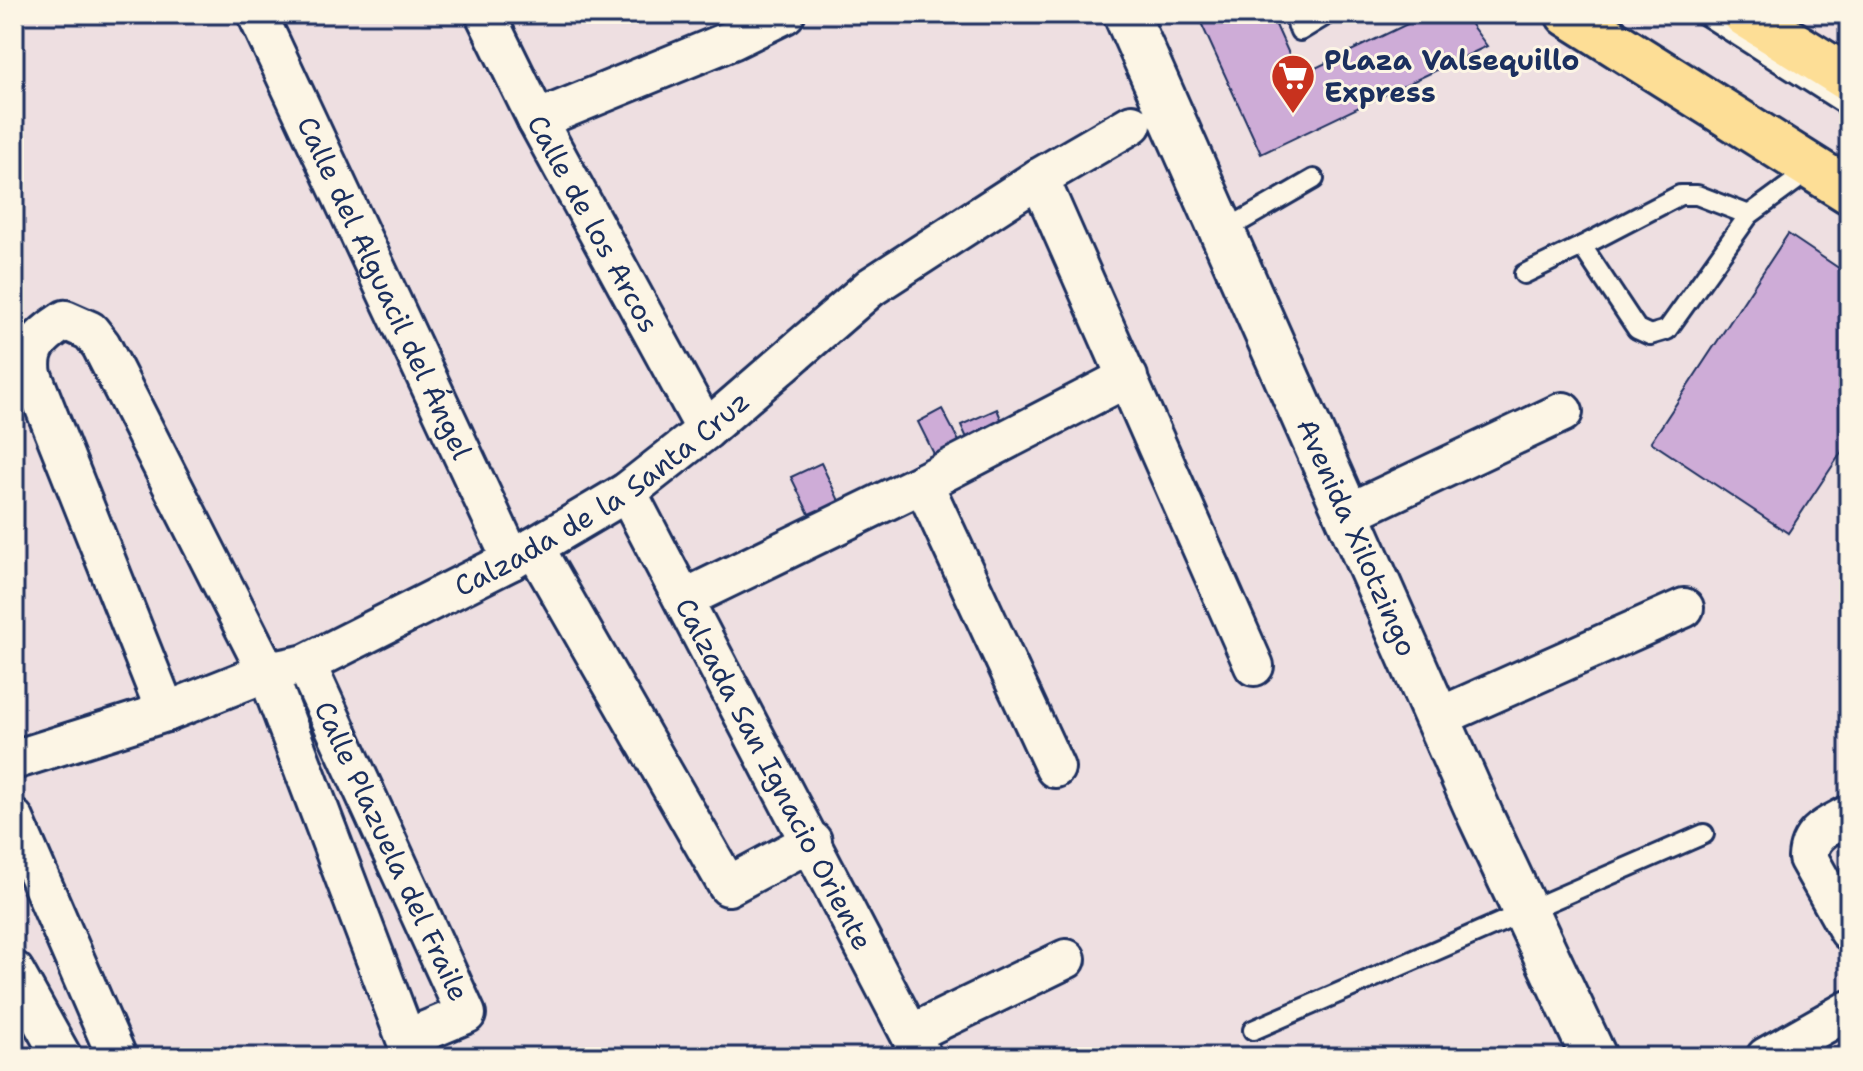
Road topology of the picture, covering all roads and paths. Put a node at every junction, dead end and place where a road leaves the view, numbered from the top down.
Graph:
1 (257, 14) edge
2 (485, 14) edge
3 (1126, 14) edge
4 (1293, 14) edge
5 (1328, 14) edge
6 (1568, 14) edge
7 (1601, 14) edge
8 (1703, 14) edge
9 (1745, 14) edge
10 (779, 15) edge
11 (727, 27) edge
12 (1849, 79) edge
13 (1849, 107) edge
14 (537, 120) junction
15 (1132, 124) dead end
16 (1831, 170) edge
17 (1039, 178) junction
18 (1314, 179) dead end
19 (1849, 191) edge
20 (1749, 215) junction
21 (1222, 232) junction
22 (1582, 246) junction
23 (1524, 274) dead end
24 (1128, 377) junction
25 (1563, 412) dead end
26 (706, 430) junction
27 (923, 483) junction
28 (627, 492) junction
29 (1347, 514) junction
30 (523, 553) junction
31 (686, 598) junction
32 (1684, 608) dead end
33 (306, 664) junction
34 (1254, 666) dead end
35 (267, 672) junction
36 (166, 712) junction
37 (1437, 718) junction
38 (14, 760) edge
39 (1055, 768) dead end
40 (1849, 815) edge
41 (14, 819) edge
42 (1704, 834) dead end
43 (812, 841) junction
44 (1526, 911) junction
45 (1849, 931) edge
46 (1066, 959) dead end
47 (14, 971) edge
48 (1849, 1010) edge
49 (1253, 1030) dead end
50 (916, 1046) edge
51 (62, 1057) edge
52 (117, 1057) edge
53 (1594, 1057) edge
54 (1766, 1057) edge

1 - 30 street, Calle del Alguacil del Ángel
2 - 14 street, Calle de los Arcos
3 - 21 street, Avenida Xilotzingo
4 - 5 lane
6 - 16 main road
7 - 16 lane
8 - 13 lane
9 - 12 main road
10 - 11 street
11 - 14 street
14 - 26 street, Calle de los Arcos
15 - 17 street, Calzada de la Santa Cruz
16 - 19 main road
16 - 20 lane
17 - 24 street
17 - 26 street, Calzada de la Santa Cruz
18 - 21 lane
20 - 22 lane
20 - 22 lane
21 - 29 street, Avenida Xilotzingo
22 - 23 lane
24 - 27 street
24 - 34 street
25 - 29 street
26 - 28 street, Calzada de la Santa Cruz
27 - 31 street
27 - 39 street
28 - 30 street, Calzada de la Santa Cruz
28 - 31 street, Calzada San Ignacio Oriente
29 - 37 street, Avenida Xilotzingo
30 - 33 street, Calzada de la Santa Cruz
30 - 43 street, Calle del Alguacil del Ángel
31 - 43 street, Calzada San Ignacio Oriente
32 - 37 street
33 - 35 street, Calzada de la Santa Cruz
33 - 35 street, Calle Plazuela del Fraile
35 - 36 street, Calzada de la Santa Cruz
35 - 36 street
36 - 38 street, Calzada de la Santa Cruz
37 - 44 street, Avenida Xilotzingo
40 - 45 street
41 - 52 street
42 - 44 lane
43 - 50 street, Calzada San Ignacio Oriente
44 - 49 lane
44 - 53 street, Avenida Xilotzingo
46 - 50 street
47 - 51 street
48 - 54 street

